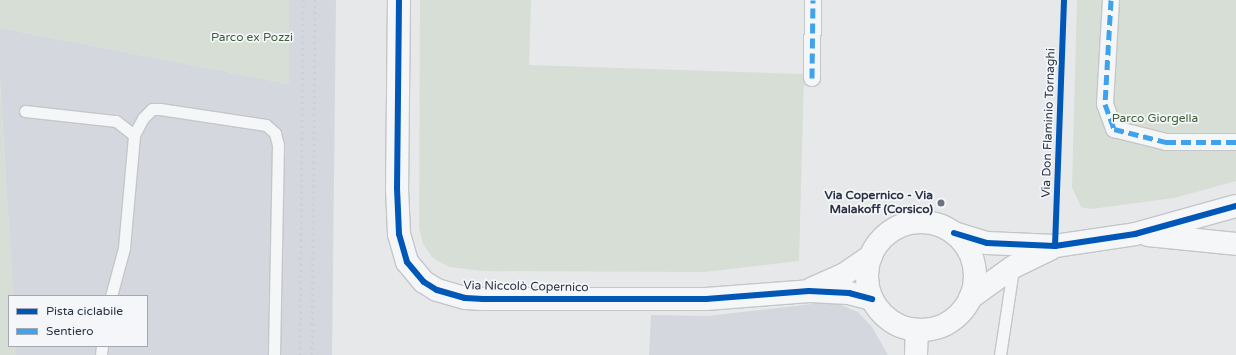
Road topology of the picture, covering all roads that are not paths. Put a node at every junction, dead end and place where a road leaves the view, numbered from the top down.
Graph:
1 (399, 0) edge
2 (813, 0) edge
3 (1111, 0) edge
4 (812, 78) dead end
5 (25, 111) dead end
6 (134, 135) junction
7 (1236, 142) edge
8 (1236, 206) edge
9 (954, 233) junction
10 (1135, 234) junction
11 (1236, 244) edge
12 (1055, 246) junction
13 (871, 256) junction
14 (1013, 267) junction
15 (809, 291) junction
16 (110, 295) edge
17 (970, 298) junction
18 (872, 300) junction
19 (917, 330) junction
20 (274, 355) edge
21 (916, 355) edge
22 (1000, 355) edge

1 - 15 street, Via Niccolò Copernico
2 - 4 street
3 - 7 street
5 - 6 lane
6 - 16 lane
6 - 20 lane
8 - 10 street
9 - 12 street
9 - 13 street
9 - 17 street
10 - 11 street
10 - 12 street
12 - 14 street
13 - 15 street
13 - 18 street
14 - 17 street
14 - 22 lane
15 - 18 street, Via Niccolò Copernico
17 - 19 street
18 - 19 street
19 - 21 street

